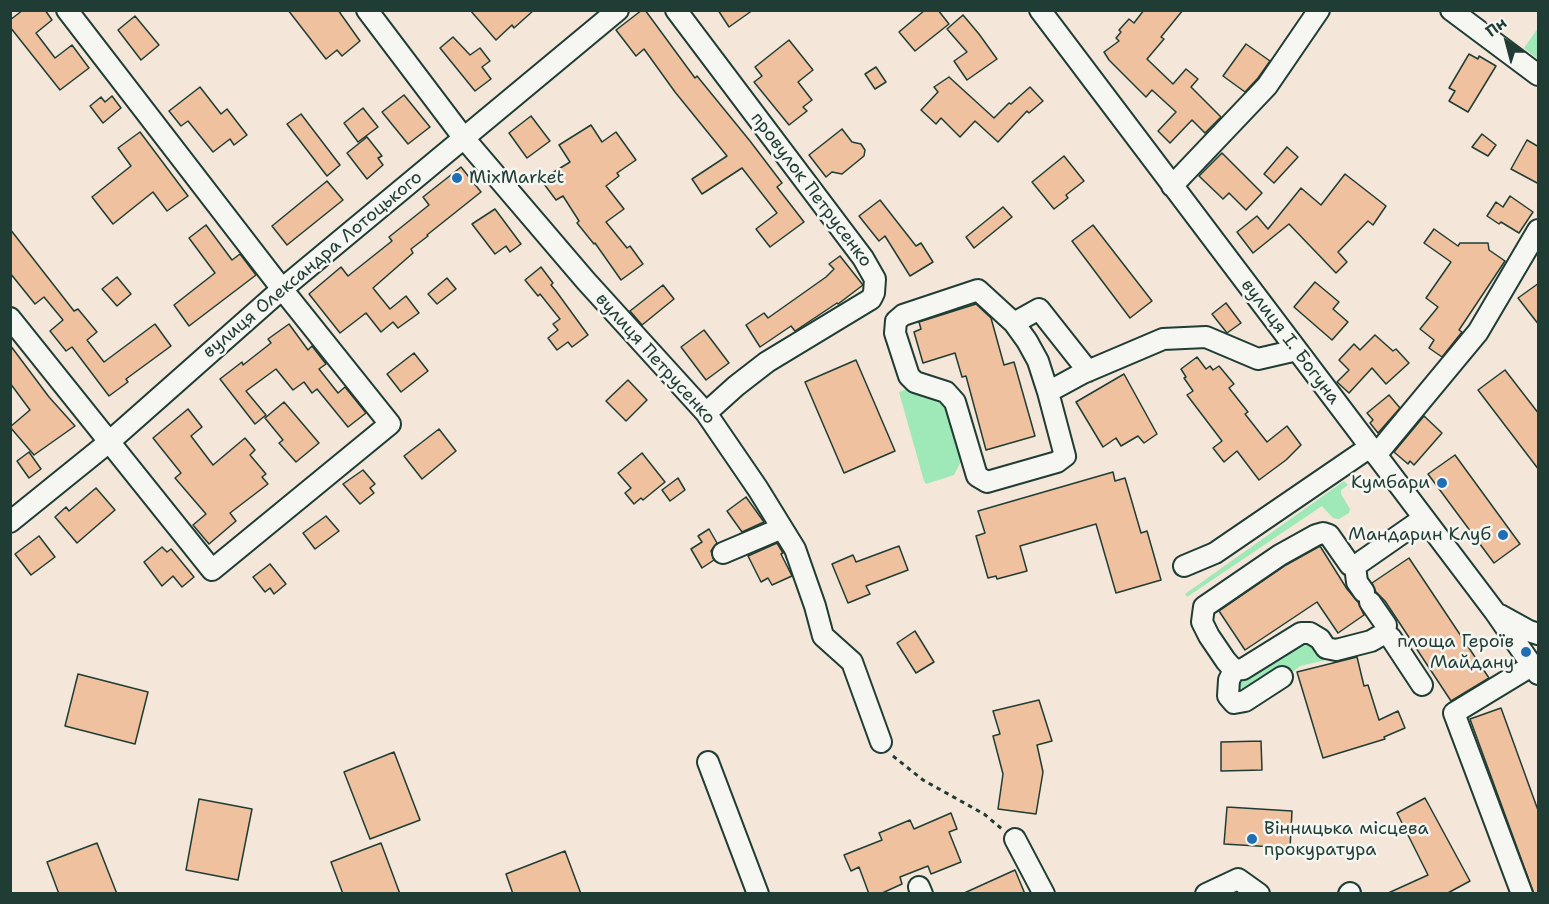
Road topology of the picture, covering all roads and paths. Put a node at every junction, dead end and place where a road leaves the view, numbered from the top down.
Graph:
1 (67, 10) edge
2 (367, 10) edge
3 (618, 10) edge
4 (676, 10) edge
5 (1040, 10) edge
6 (1319, 10) edge
7 (1451, 10) edge
8 (1539, 75) edge
9 (463, 137) junction
10 (1172, 186) junction
11 (1539, 230) edge
12 (282, 289) junction
13 (10, 318) edge
14 (1014, 323) junction
15 (1297, 350) junction
16 (1089, 371) junction
17 (1048, 392) junction
18 (706, 413) junction
19 (109, 442) junction
20 (1373, 451) junction
21 (1424, 518) junction
22 (10, 522) edge
23 (782, 528) junction
24 (723, 553) dead end
25 (1184, 566) dead end
26 (1355, 566) junction
27 (1495, 612) junction
28 (1385, 633) junction
29 (1539, 634) edge
30 (1535, 666) edge
31 (1234, 670) junction
32 (1282, 677) dead end
33 (1422, 685) dead end
34 (881, 742) joint
35 (708, 762) dead end
36 (1015, 840) joint
37 (758, 894) edge
38 (1044, 894) edge
39 (1206, 894) edge
40 (1259, 894) edge
41 (1522, 894) edge

1 - 12 street
2 - 9 street, вулиця Петрусенко
3 - 9 street, вулиця Олександра Лотоцького
4 - 18 street, провулок Петрусенко
5 - 10 street, вулиця І. Богуна
6 - 10 street
7 - 8 street
9 - 12 street, вулиця Олександра Лотоцького
9 - 18 street, вулиця Петрусенко
10 - 15 street, вулиця І. Богуна
11 - 20 street
12 - 19 street, вулиця Олександра Лотоцького
12 - 19 street
13 - 19 street
14 - 16 street
14 - 17 street
14 - 17 street
15 - 16 street
15 - 20 street, вулиця І. Богуна
16 - 17 street
18 - 23 street, вулиця Петрусенко
19 - 22 street, вулиця Олександра Лотоцького
20 - 21 street, вулиця І. Богуна
20 - 25 street
21 - 26 street
21 - 27 street, вулиця І. Богуна
23 - 24 street
23 - 34 street, вулиця Петрусенко
26 - 28 street
26 - 31 street
27 - 29 street
27 - 30 street, вулиця І. Богуна
28 - 31 street
28 - 33 street
30 - 41 street
31 - 32 street
34 - 36 path
35 - 37 street
36 - 38 street
39 - 40 street

